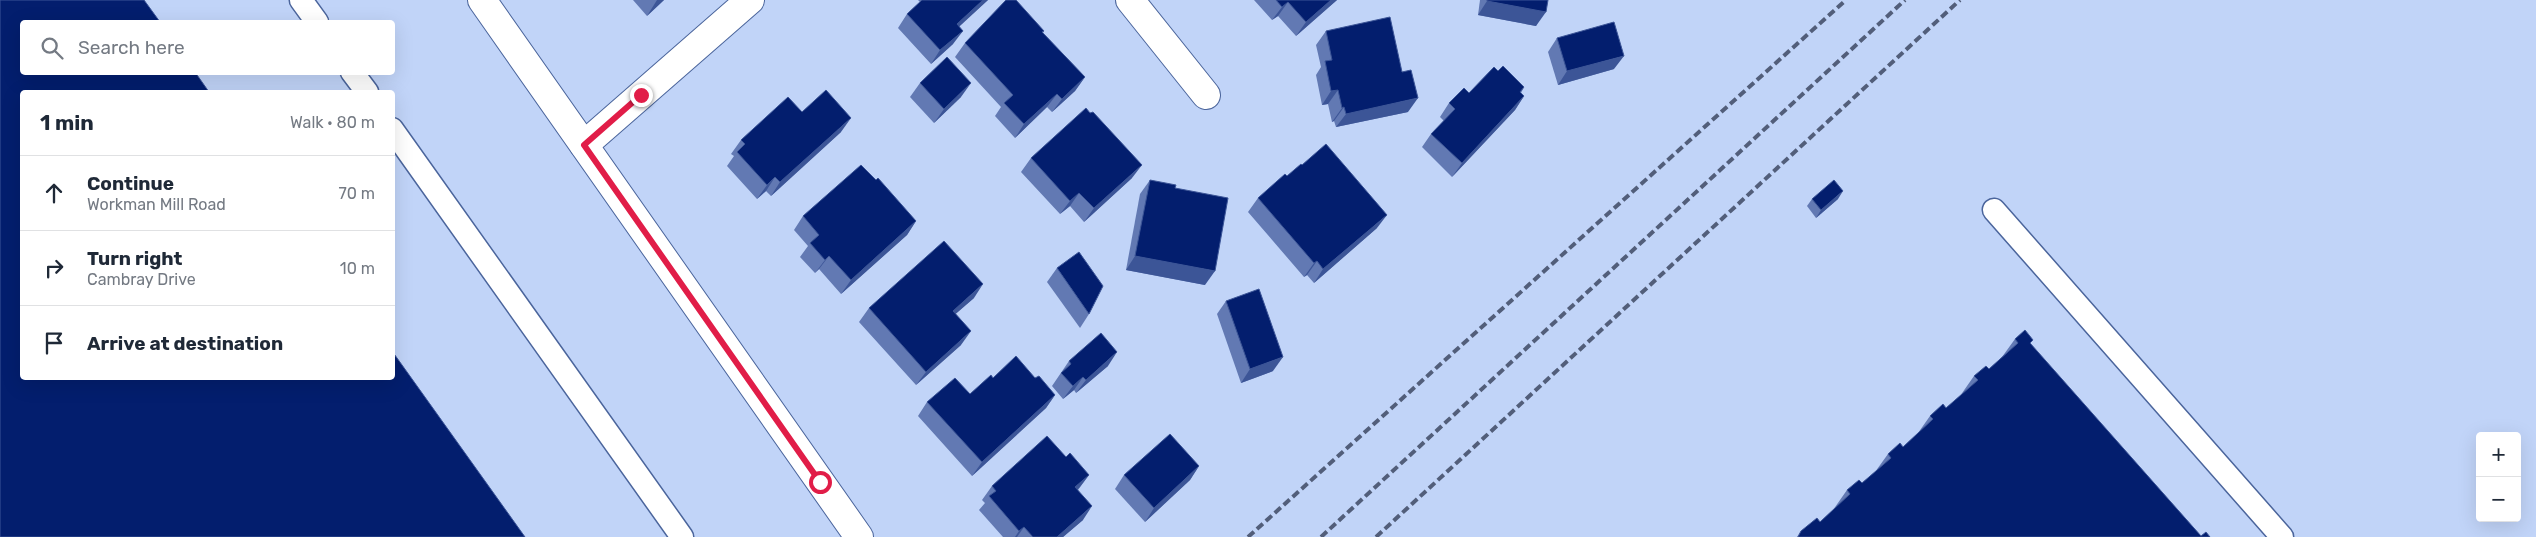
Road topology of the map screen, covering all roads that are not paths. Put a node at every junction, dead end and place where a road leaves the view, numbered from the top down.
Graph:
1 (301, 0) edge
2 (482, 0) edge
3 (750, 0) edge
4 (1130, 0) edge
5 (316, 20) edge
6 (354, 75) edge
7 (366, 90) edge
8 (1206, 95) dead end
9 (395, 133) edge
10 (584, 145) junction
11 (1994, 210) dead end
12 (852, 535) edge
13 (682, 537) edge
14 (2282, 537) edge

1 - 5 lane
2 - 10 street
3 - 10 street
4 - 8 street
6 - 7 lane
9 - 13 lane
10 - 12 street
11 - 14 lane

